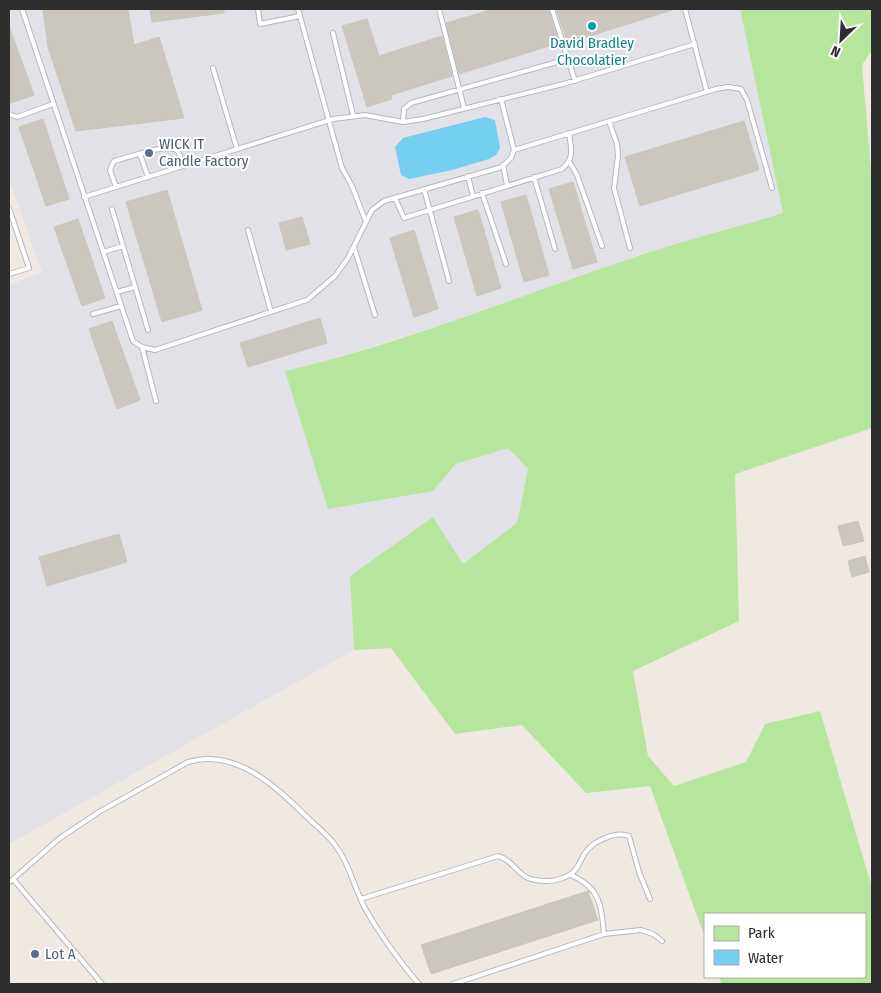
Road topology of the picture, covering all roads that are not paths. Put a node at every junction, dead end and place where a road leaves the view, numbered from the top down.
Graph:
1 (22, 9) edge
2 (258, 9) edge
3 (298, 9) edge
4 (439, 9) edge
5 (552, 9) edge
6 (685, 9) edge
7 (300, 16) junction
8 (333, 33) dead end
9 (695, 44) junction
10 (568, 59) junction
11 (213, 68) dead end
12 (575, 81) junction
13 (459, 90) junction
14 (707, 92) junction
15 (501, 99) junction
16 (54, 104) junction
17 (464, 108) junction
18 (9, 114) edge
19 (353, 116) junction
20 (328, 120) junction
21 (609, 121) junction
22 (403, 122) junction
23 (569, 133) junction
24 (237, 149) junction
25 (514, 150) junction
26 (140, 154) junction
27 (570, 163) junction
28 (504, 165) junction
29 (183, 166) junction
30 (468, 176) junction
31 (148, 177) junction
32 (534, 177) junction
33 (507, 185) junction
34 (116, 187) junction
35 (772, 188) dead end
36 (424, 189) junction
37 (482, 193) junction
38 (473, 196) junction
39 (84, 197) junction
40 (395, 198) junction
41 (9, 208) edge
42 (112, 209) dead end
43 (430, 210) junction
44 (366, 222) junction
45 (248, 230) dead end
46 (123, 246) junction
47 (602, 246) dead end
48 (354, 247) junction
49 (630, 248) dead end
50 (555, 249) dead end
51 (103, 252) junction
52 (506, 264) dead end
53 (9, 274) edge
54 (449, 281) dead end
55 (135, 287) junction
56 (117, 292) junction
57 (121, 306) junction
58 (271, 312) junction
59 (93, 314) dead end
60 (375, 315) dead end
61 (148, 330) dead end
62 (142, 347) junction
63 (156, 401) dead end
64 (571, 875) junction
65 (13, 879) junction
66 (9, 882) edge
67 (361, 899) junction
68 (650, 899) dead end
69 (604, 934) junction
70 (662, 940) dead end
71 (102, 984) edge
72 (419, 984) edge
73 (452, 984) edge

1 - 16 lane
2 - 7 lane
3 - 7 lane
4 - 13 lane
5 - 10 lane
6 - 9 lane
7 - 20 lane
8 - 19 lane
9 - 12 lane
9 - 14 lane
10 - 12 lane
10 - 13 lane
11 - 24 lane
12 - 15 lane
13 - 17 lane
13 - 22 lane
14 - 21 lane
14 - 35 lane
15 - 17 lane
15 - 25 lane
16 - 18 lane
16 - 39 lane
17 - 22 lane
19 - 20 lane
19 - 22 lane
20 - 24 lane
20 - 44 lane
21 - 23 lane
21 - 49 lane
23 - 25 lane
23 - 27 lane
24 - 29 lane
25 - 28 lane
26 - 29 lane
26 - 31 lane
26 - 34 lane
27 - 32 lane
27 - 47 lane
28 - 30 lane
28 - 33 lane
29 - 31 lane
30 - 36 lane
30 - 38 lane
31 - 34 lane
32 - 33 lane
32 - 50 lane
33 - 37 lane
34 - 39 lane
36 - 40 lane
36 - 43 lane
37 - 38 lane
37 - 52 lane
38 - 43 lane
39 - 51 lane
40 - 43 lane
40 - 44 lane
41 - 53 lane
42 - 46 lane
43 - 54 lane
44 - 48 lane
45 - 58 lane
46 - 51 lane
46 - 55 lane
48 - 58 lane
48 - 60 lane
51 - 56 lane
55 - 56 lane
55 - 61 lane
56 - 57 lane
57 - 59 lane
57 - 62 lane
58 - 62 lane
62 - 63 lane
64 - 67 lane
64 - 68 lane
64 - 69 lane
65 - 66 lane
65 - 67 lane
65 - 71 lane
67 - 72 lane
69 - 70 lane
69 - 73 lane

